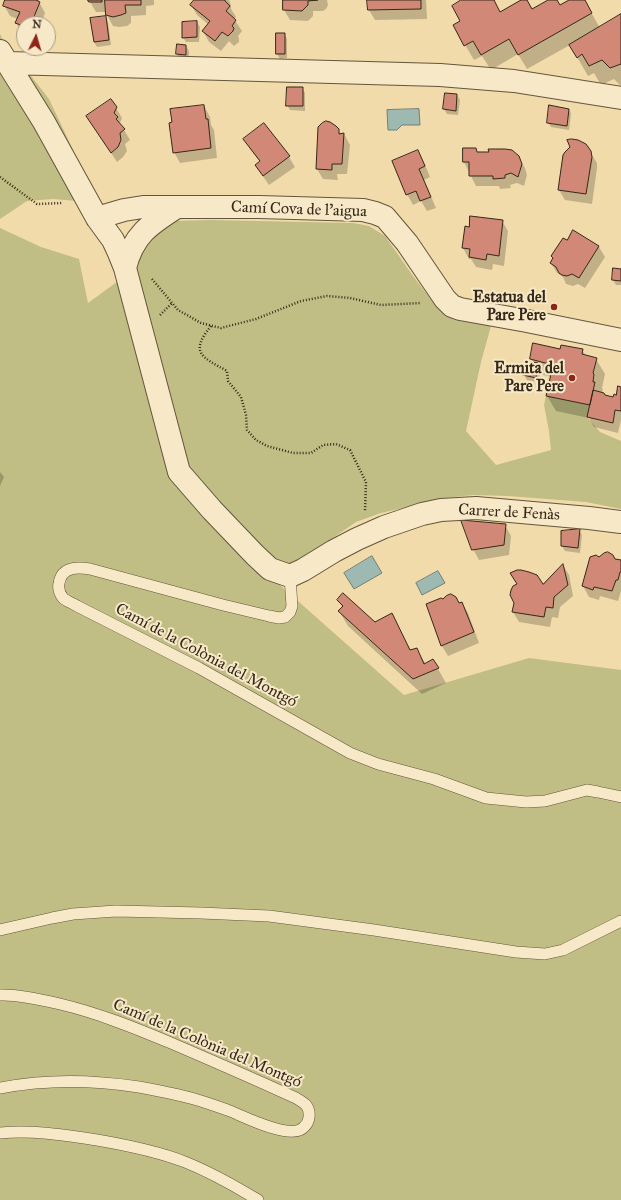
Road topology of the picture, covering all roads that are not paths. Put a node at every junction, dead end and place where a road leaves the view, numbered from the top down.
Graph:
1 (4, 57) edge
2 (621, 98) edge
3 (177, 207) junction
4 (97, 218) junction
5 (127, 262) junction
6 (621, 340) edge
7 (621, 522) edge
8 (290, 576) junction
9 (621, 797) edge
10 (621, 922) edge
11 (0, 930) edge
12 (0, 995) edge
13 (0, 1088) edge
14 (0, 1134) edge
15 (258, 1200) edge

1 - 2 street
1 - 4 street
3 - 4 street, Camí Cova de l'aigua
3 - 5 street
3 - 6 street, Camí Cova de l'aigua
4 - 5 street
5 - 8 street
7 - 8 street, Carrer de Fenàs
8 - 9 lane, Camí de la Colònia del Montgó
10 - 11 lane
12 - 13 lane, Camí de la Colònia del Montgó
14 - 15 lane

